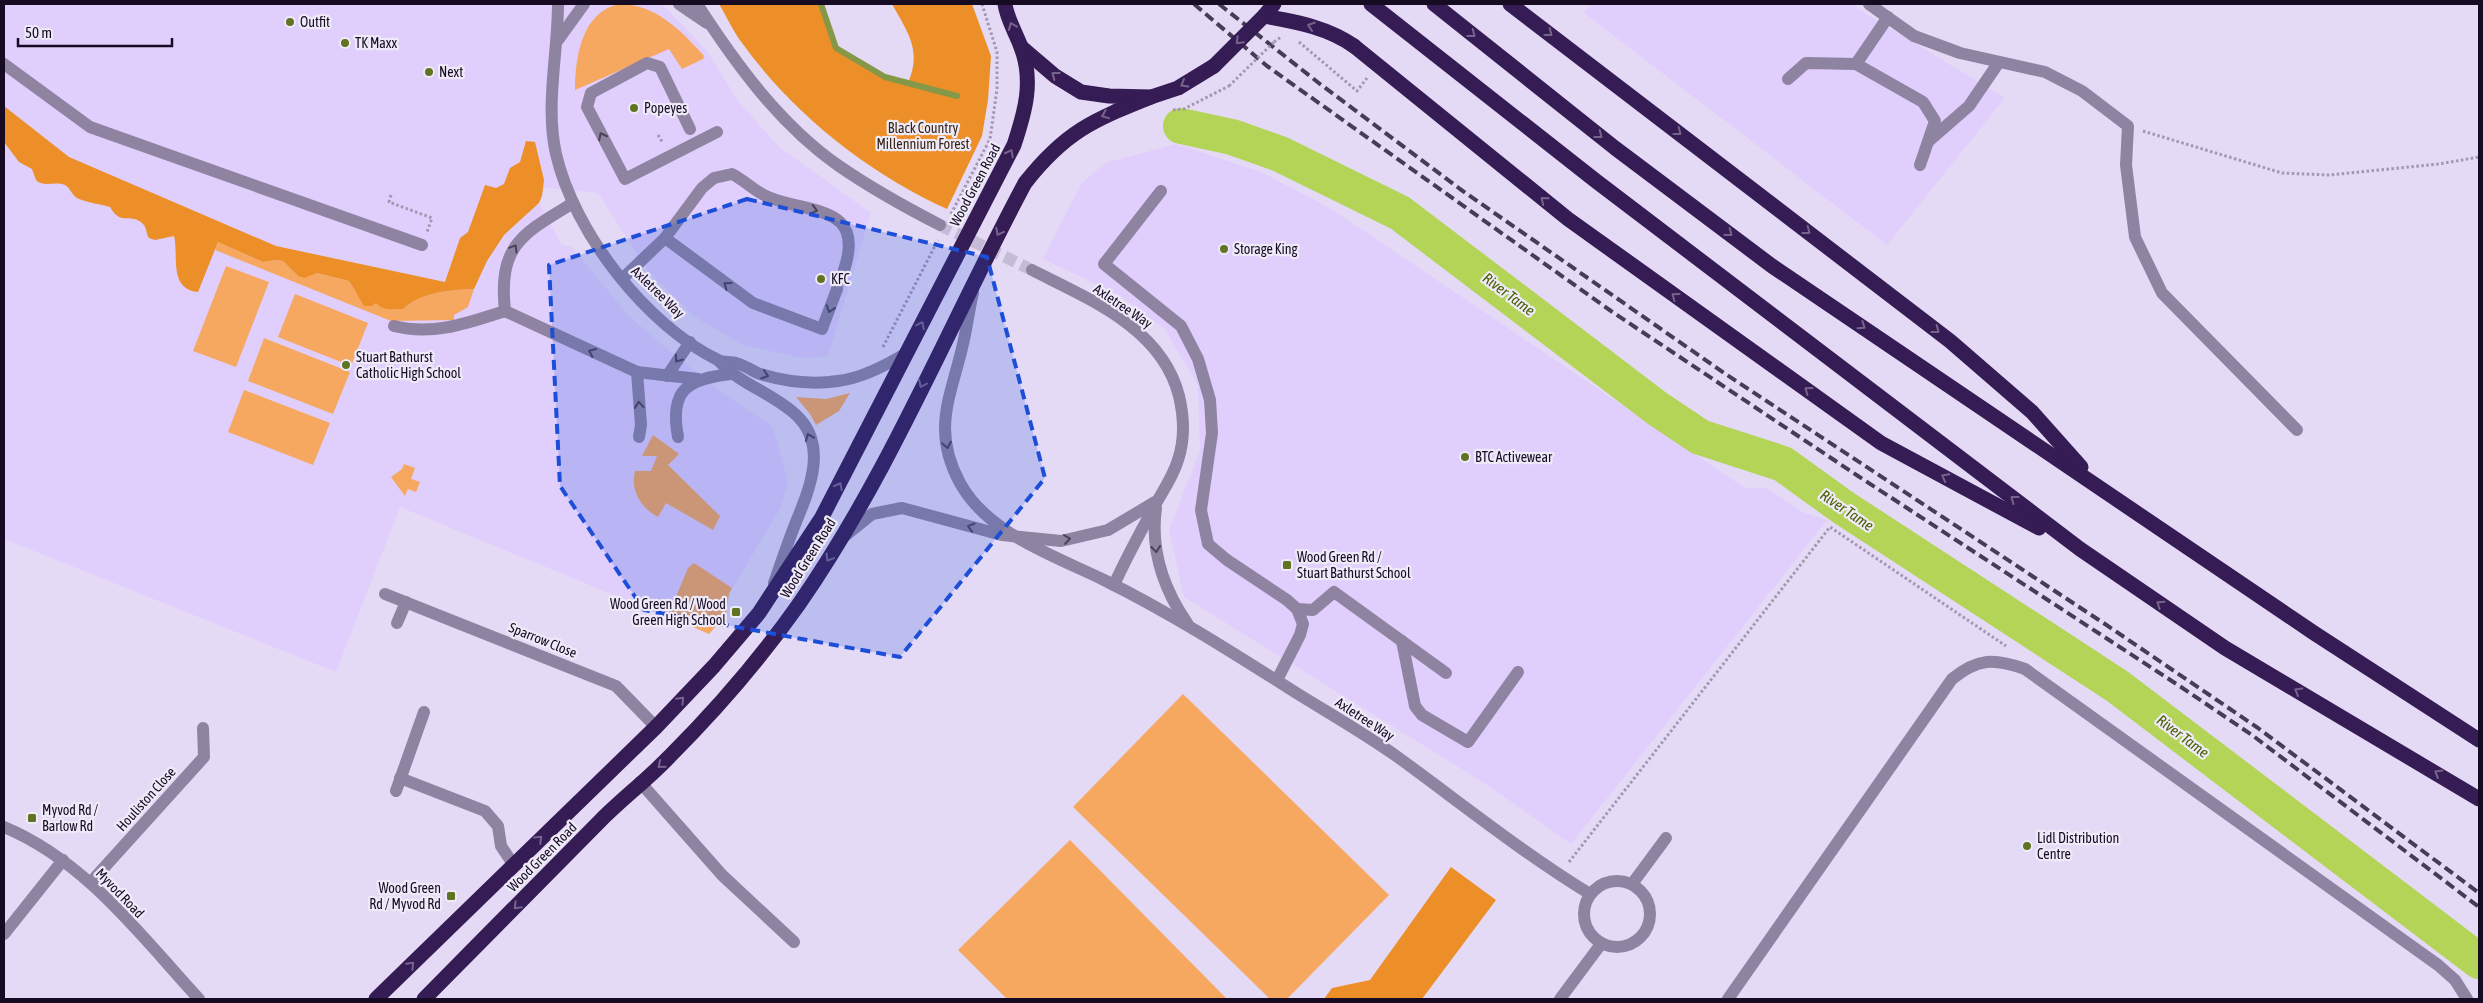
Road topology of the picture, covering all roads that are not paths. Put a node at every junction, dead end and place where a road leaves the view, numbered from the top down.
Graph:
1 (558, 4) edge
2 (584, 4) edge
3 (679, 4) edge
4 (697, 4) edge
5 (1005, 4) edge
6 (1274, 4) edge
7 (1371, 4) edge
8 (1434, 4) edge
9 (1510, 4) edge
10 (1869, 4) edge
11 (1264, 16) junction
12 (1888, 17) junction
13 (711, 26) junction
14 (558, 40) junction
15 (1021, 47) junction
16 (1998, 62) junction
17 (4, 64) edge
18 (1856, 64) junction
19 (1788, 79) dead end
20 (1150, 97) junction
21 (690, 129) dead end
22 (717, 132) dead end
23 (1929, 141) junction
24 (1920, 164) dead end
25 (1161, 191) dead end
26 (573, 202) junction
27 (944, 225) tunnel mouth
28 (665, 238) junction
29 (422, 245) road end
30 (844, 270) tunnel mouth
31 (1032, 270) tunnel mouth
32 (975, 278) junction
33 (622, 279) junction
34 (837, 289) tunnel mouth
35 (505, 312) junction
36 (394, 326) dead end
37 (690, 342) junction
38 (908, 352) junction
39 (719, 361) junction
40 (636, 372) junction
41 (731, 374) junction
42 (667, 376) junction
43 (698, 379) junction
44 (678, 400) junction
45 (2297, 430) dead end
46 (639, 437) dead end
47 (678, 437) dead end
48 (2098, 484) junction
49 (1157, 500) junction
50 (1019, 538) junction
51 (840, 540) junction
52 (2080, 549) junction
53 (1114, 584) junction
54 (385, 594) dead end
55 (768, 600) junction
56 (406, 602) junction
57 (1297, 609) junction
58 (397, 623) dead end
59 (1189, 626) junction
60 (1402, 641) junction
61 (1518, 672) dead end
62 (1446, 673) dead end
63 (1277, 680) junction
64 (424, 712) dead end
65 (656, 727) junction
66 (203, 728) dead end
67 (2479, 740) edge
68 (400, 778) junction
69 (640, 782) junction
70 (396, 791) dead end
71 (2479, 798) edge
72 (4, 827) edge
73 (1666, 838) dead end
74 (63, 860) junction
75 (513, 864) junction
76 (91, 882) junction
77 (1632, 884) junction
78 (1590, 894) junction
79 (4, 934) edge
80 (794, 942) dead end
81 (1601, 944) junction
82 (200, 999) edge
83 (376, 999) edge
84 (424, 999) edge
85 (1560, 999) edge
86 (1728, 999) edge
87 (2467, 999) edge

1 - 14 street, Axletree Way
2 - 14 street, Axletree Way
3 - 13 street
4 - 13 street
15 -> 5 highway, Wood Green Road
6 - 11 highway
52 -> 7 highway, bridge
8 -> 48 highway
9 -> 48 highway
10 - 12 street
11 -> 20 highway, bridge
52 -> 11 highway, bridge
12 - 16 street
12 - 18 street
13 - 27 street
14 - 26 street, Axletree Way
20 -> 15 highway
38 -> 15 highway, Wood Green Road
16 - 23 street
16 - 45 street
17 - 29 street
18 - 19 street
18 - 23 street
20 -> 32 highway, Wood Green Road
22 -> 21 street
23 - 24 street
25 - 57 street
26 - 33 street, Axletree Way
35 -> 26 street
28 -> 30 street
28 - 33 street
34 -> 28 street
31 - 49 street, Axletree Way
32 -> 50 street, Axletree Way
32 -> 51 highway, Wood Green Road
33 - 37 street, Axletree Way
35 - 36 street
40 -> 35 street
37 - 39 street, Axletree Way
37 -> 42 street
39 -> 38 street, Axletree Way
55 -> 38 highway, Wood Green Road
39 - 41 street
40 - 42 street
46 -> 40 street
41 - 43 street
55 -> 41 street
42 - 43 street
42 - 44 street
43 - 44 street
44 - 47 street
48 - 67 highway
50 -> 49 street, Axletree Way
49 - 53 street, Axletree Way
49 -> 59 street
50 -> 51 street, Axletree Way
50 - 53 street, Axletree Way
51 -> 69 highway, Wood Green Road
71 -> 52 highway, bridge
53 - 59 street, Axletree Way
54 - 56 street, Sparrow Close
65 -> 55 highway, Wood Green Road
56 - 58 street
56 - 65 street, Sparrow Close
57 - 60 street
57 - 63 street
59 - 63 street, Axletree Way
60 - 61 street
60 - 62 street
63 - 78 street, Axletree Way
64 - 68 street
75 -> 65 highway, Wood Green Road
66 - 76 street, Houliston Close
68 - 70 street
68 - 75 street
69 - 80 street
69 -> 84 highway, Wood Green Road
72 - 74 street, Myvod Road
73 - 77 street
74 - 76 street, Myvod Road
74 - 79 street
83 -> 75 highway, Wood Green Road
76 - 82 street, Myvod Road
77 - 78 street
77 - 81 street
78 - 81 street
81 - 85 street
86 - 87 street

